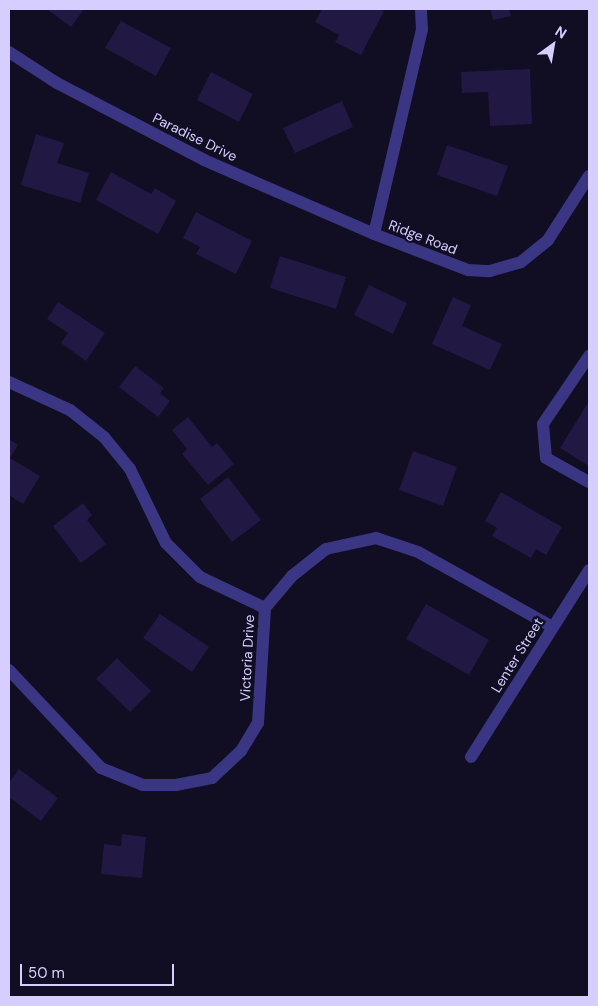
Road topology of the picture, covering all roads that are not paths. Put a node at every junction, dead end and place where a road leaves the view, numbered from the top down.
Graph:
1 (421, 9) edge
2 (9, 52) edge
3 (589, 176) edge
4 (374, 234) junction
5 (589, 356) edge
6 (9, 382) edge
7 (589, 482) edge
8 (589, 570) edge
9 (265, 608) junction
10 (553, 627) junction
11 (9, 670) edge
12 (471, 756) dead end

1 - 4 street, Ridge Road
2 - 4 street, Paradise Drive
3 - 4 street, Ridge Road
5 - 7 street
6 - 9 street
8 - 10 street, Lenter Street
9 - 10 street, Victoria Drive
9 - 11 street, Victoria Drive
10 - 12 street, Lenter Street

